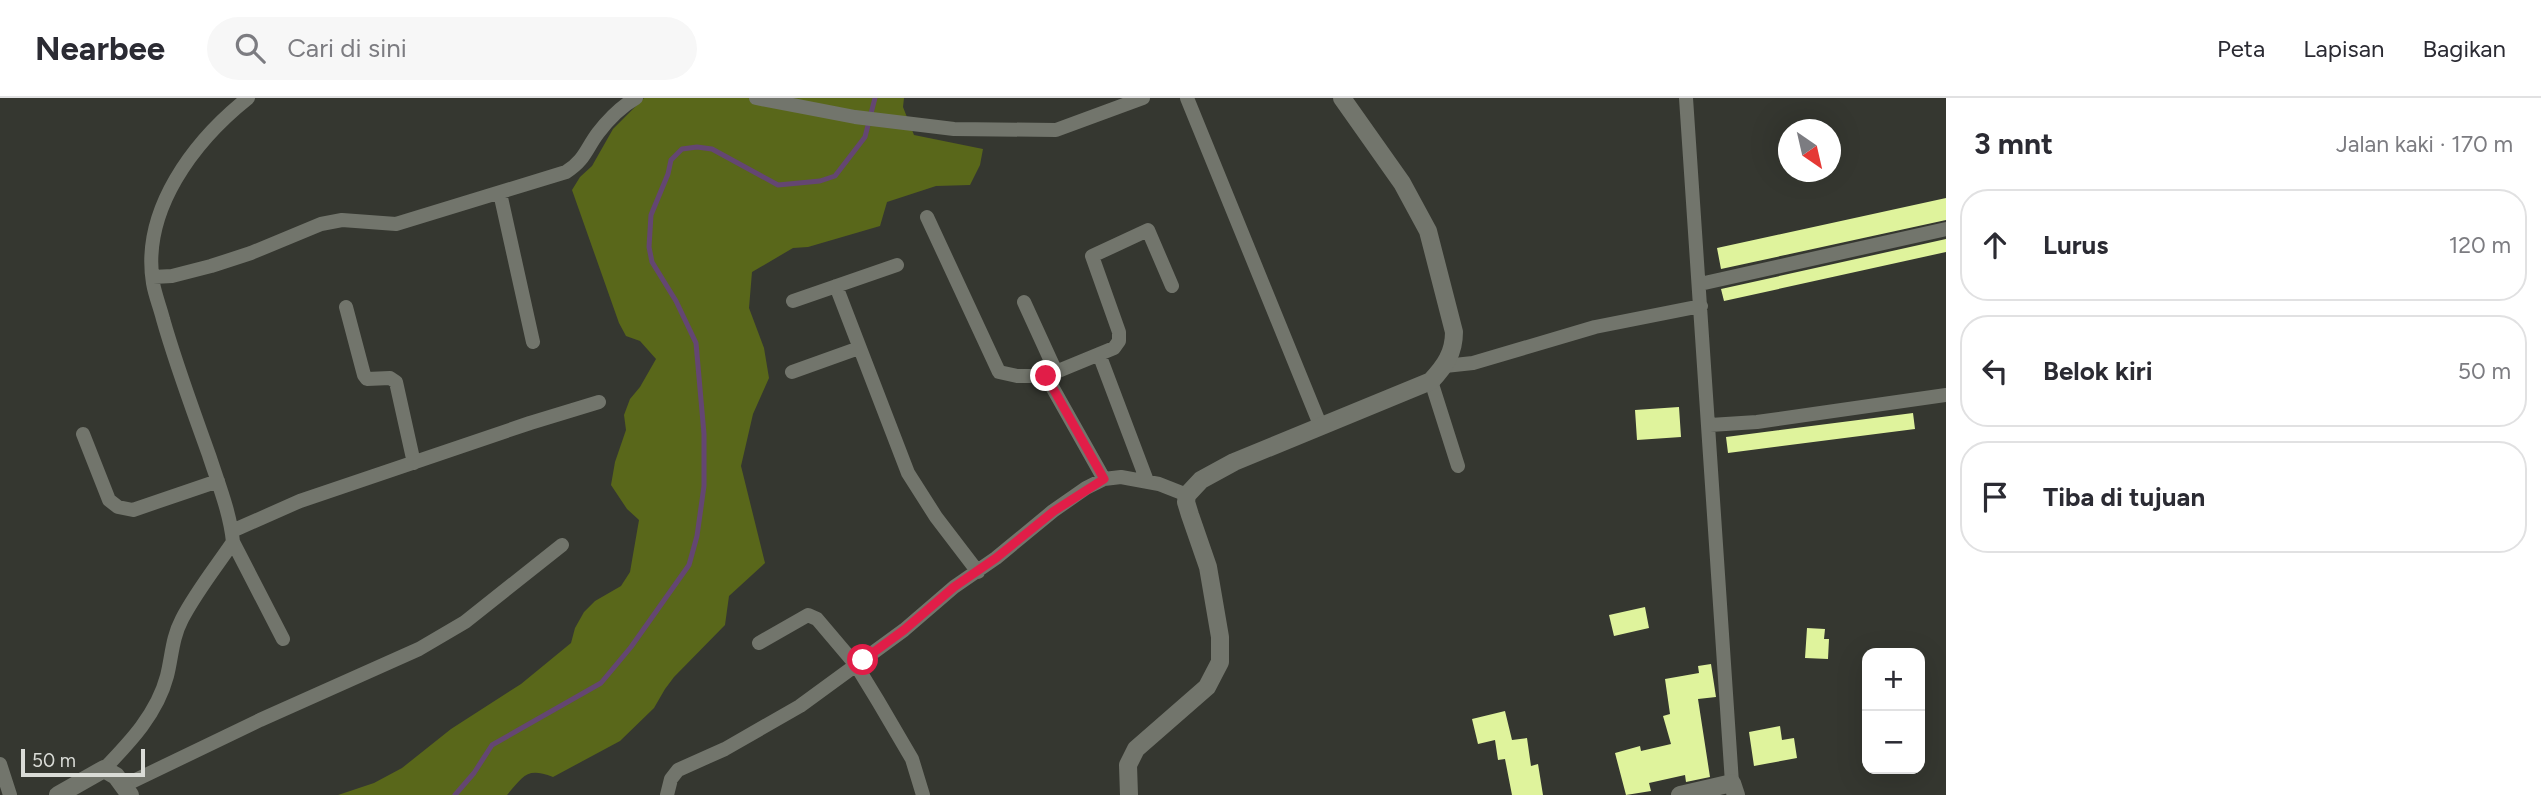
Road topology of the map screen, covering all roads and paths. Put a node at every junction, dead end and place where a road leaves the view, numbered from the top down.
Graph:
1 (248, 98) edge
2 (636, 98) edge
3 (756, 98) edge
4 (1143, 98) edge
5 (1187, 98) edge
6 (1686, 98) edge
7 (1346, 99) edge
8 (499, 193) junction
9 (928, 217) dead end
10 (1946, 229) edge
11 (897, 265) dead end
12 (153, 277) junction
13 (1700, 284) junction
14 (836, 286) junction
15 (1172, 286) dead end
16 (793, 301) dead end
17 (1024, 302) dead end
18 (1700, 306) junction
19 (346, 307) dead end
20 (533, 342) dead end
21 (859, 348) junction
22 (1099, 354) junction
23 (1445, 366) junction
24 (792, 372) dead end
25 (1051, 374) junction
26 (1431, 381) junction
27 (1946, 395) edge
28 (599, 402) dead end
29 (1710, 425) junction
30 (1321, 426) junction
31 (83, 434) dead end
32 (414, 463) junction
33 (1458, 466) dead end
34 (1104, 479) junction
35 (218, 481) junction
36 (1147, 481) junction
37 (1187, 495) junction
38 (232, 537) junction
39 (562, 545) dead end
40 (978, 572) junction
41 (283, 639) dead end
42 (759, 643) dead end
43 (856, 665) junction
44 (0, 765) edge
45 (104, 769) junction
46 (1734, 789) edge
47 (127, 790) edge
48 (10, 795) edge
49 (58, 795) edge
50 (667, 795) edge
51 (923, 795) edge
52 (1129, 795) edge
53 (1680, 795) edge

1 - 12 street
2 - 8 street
3 - 4 street
5 - 30 street
6 - 13 street
7 - 23 main road
8 - 12 street
8 - 20 street
9 - 25 street
10 - 13 street
11 - 14 street
12 - 35 street
13 - 18 street
14 - 16 street
14 - 21 street
15 - 22 street
17 - 25 street
18 - 23 street
18 - 29 street
19 - 32 street
21 - 24 street
21 - 40 street
22 - 25 street
22 - 36 street
23 - 26 main road
25 - 34 street
26 - 30 main road
26 - 33 street
27 - 29 street
28 - 32 street
29 - 46 street
30 - 37 main road
31 - 35 street
32 - 38 street
34 - 36 street
34 - 40 street
35 - 38 street
36 - 37 street
37 - 52 main road
38 - 41 street
38 - 45 street
39 - 47 street
40 - 43 street
42 - 43 street
43 - 50 street
43 - 51 street
44 - 48 street
45 - 47 main road
45 - 49 main road
46 - 53 main road

